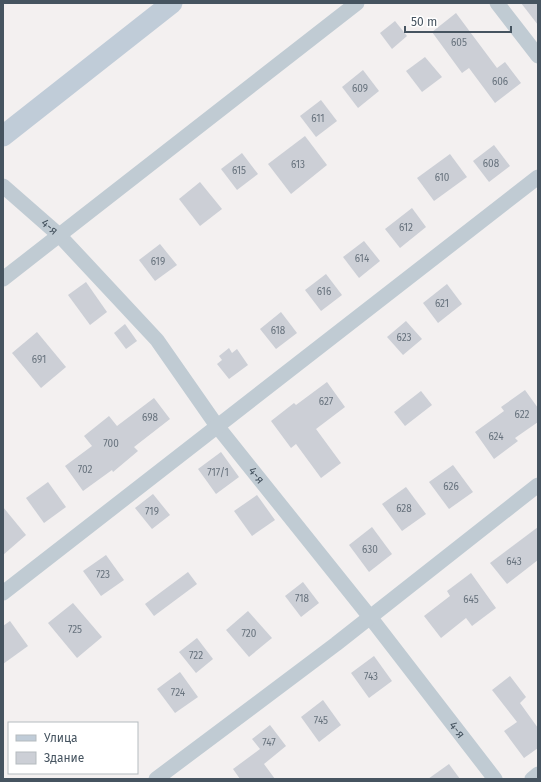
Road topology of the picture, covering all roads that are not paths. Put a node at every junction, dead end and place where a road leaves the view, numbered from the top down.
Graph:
1 (172, 3) edge
2 (357, 3) edge
3 (497, 3) edge
4 (538, 56) edge
5 (3, 136) edge
6 (538, 177) edge
7 (3, 186) edge
8 (59, 235) junction
9 (3, 279) edge
10 (217, 426) junction
11 (538, 485) edge
12 (3, 594) edge
13 (370, 617) junction
14 (538, 774) edge
15 (156, 779) edge
16 (495, 779) edge
17 (532, 779) edge

1 - 5 main road
2 - 8 street
3 - 4 street
6 - 10 street
7 - 8 street, 4-я
8 - 9 street
8 - 10 street, 4-я
10 - 12 street
10 - 13 street, 4-я
11 - 13 street
13 - 15 street
13 - 16 street, 4-я
14 - 17 street

